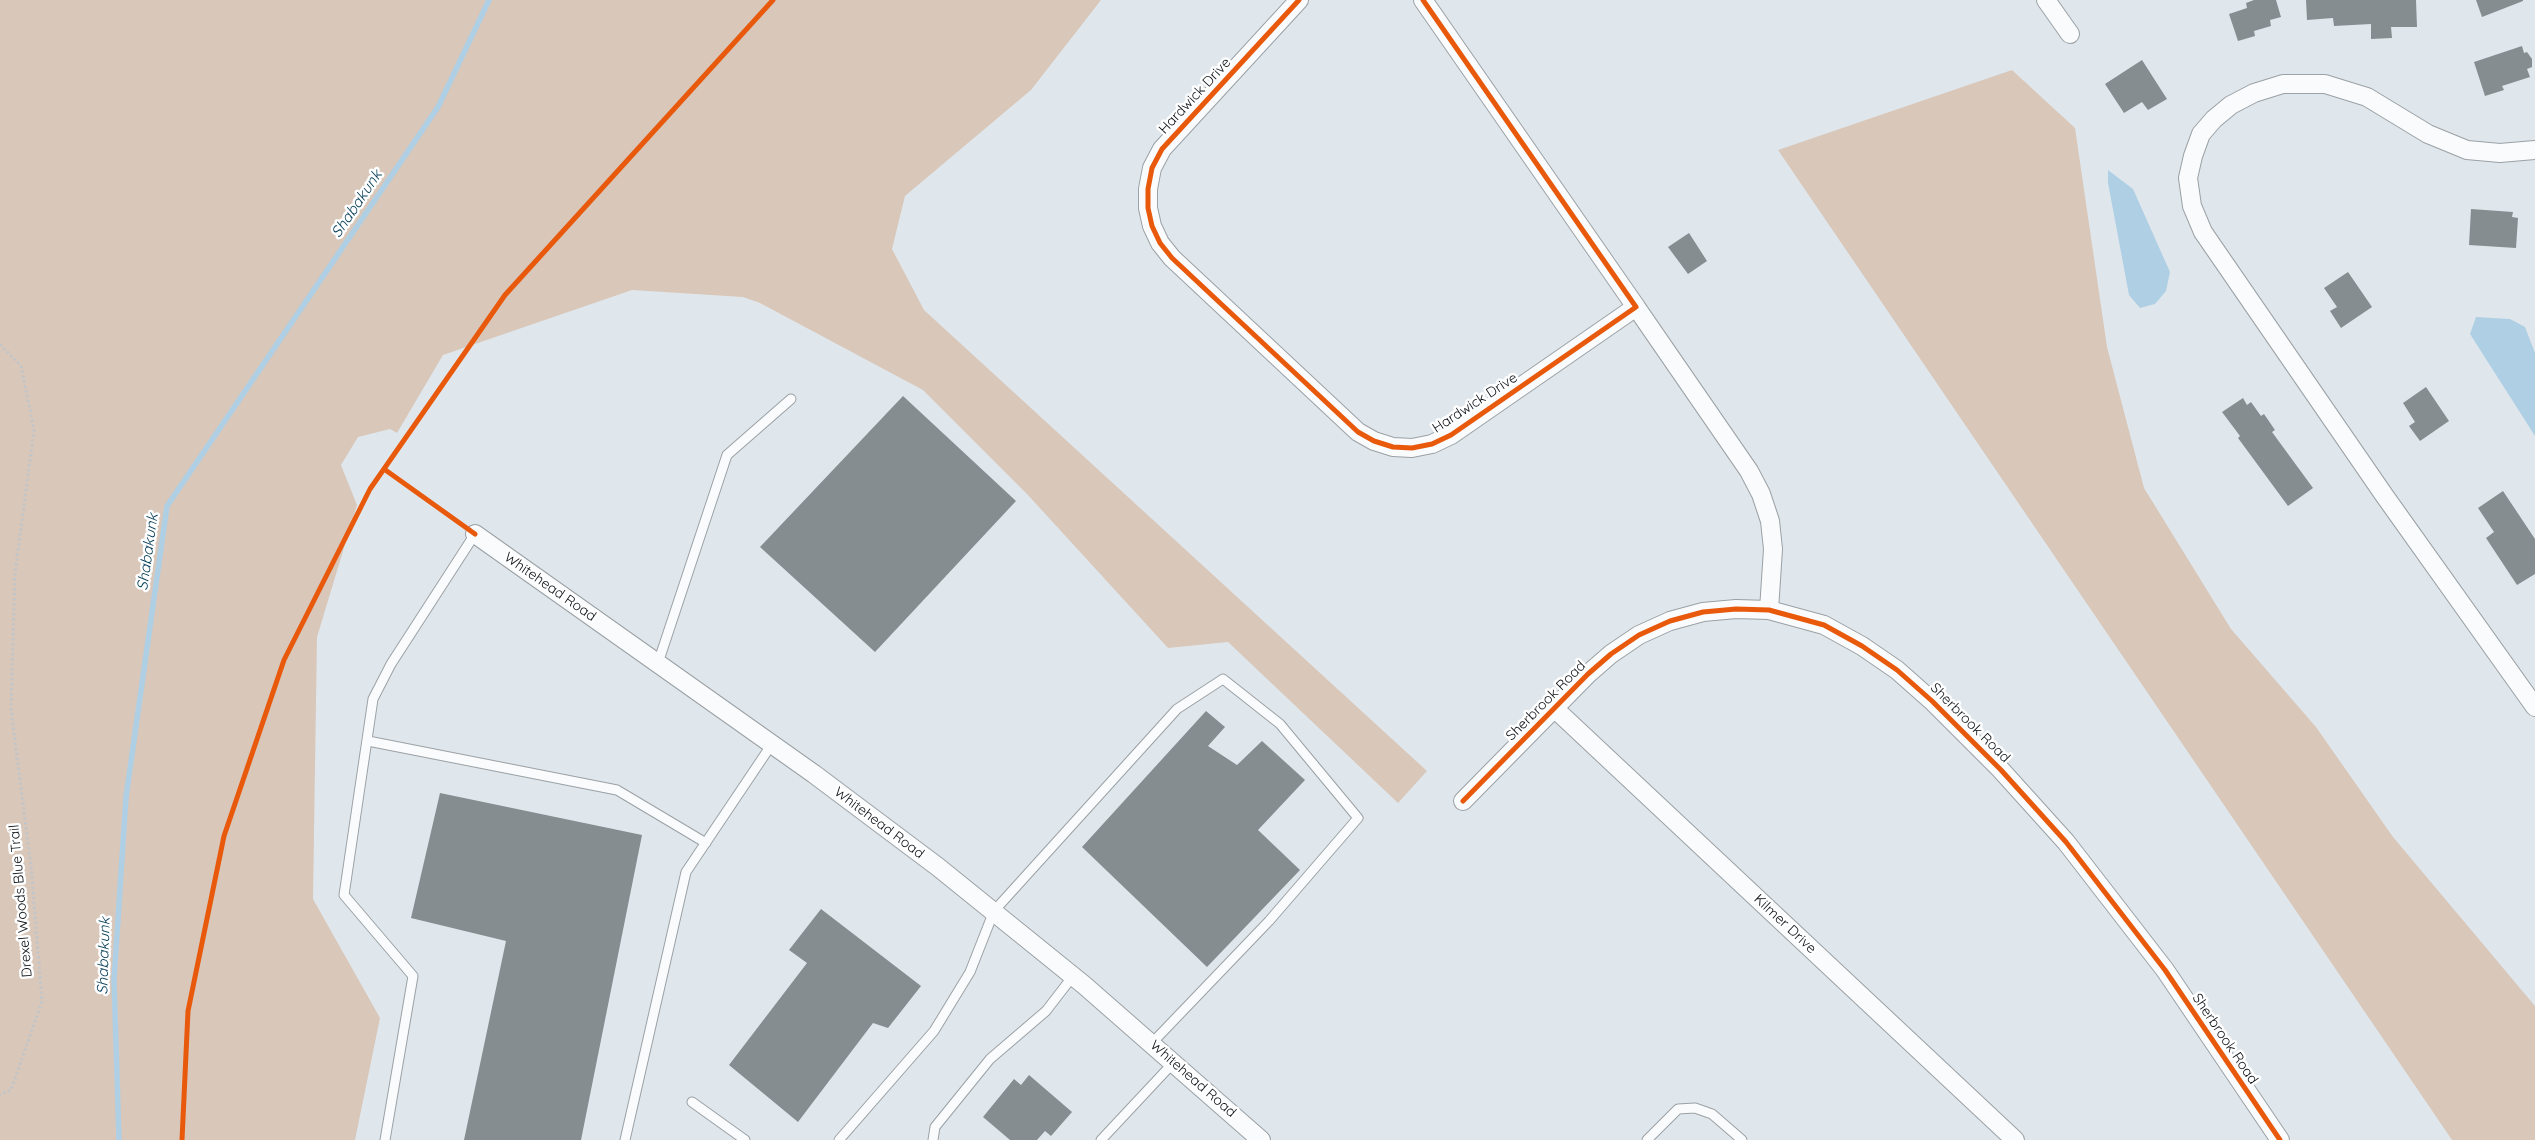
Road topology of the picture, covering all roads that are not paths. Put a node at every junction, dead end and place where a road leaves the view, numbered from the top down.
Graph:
1 (1299, 0) edge
2 (1423, 0) edge
3 (2046, 0) edge
4 (2070, 34) dead end
5 (2535, 150) edge
6 (1636, 307) junction
7 (791, 399) dead end
8 (476, 534) joint
9 (1769, 610) junction
10 (658, 663) junction
11 (2535, 707) edge
12 (1554, 708) junction
13 (368, 742) junction
14 (772, 744) junction
15 (1463, 801) dead end
16 (706, 843) junction
17 (994, 911) junction
18 (1073, 976) junction
19 (1152, 1043) junction
20 (1174, 1062) junction
21 (692, 1102) dead end
22 (386, 1140) edge
23 (625, 1140) edge
24 (745, 1140) edge
25 (839, 1140) edge
26 (933, 1140) edge
27 (1101, 1140) edge
28 (1261, 1140) edge
29 (1647, 1140) edge
30 (1742, 1140) edge
31 (2015, 1140) edge
32 (2280, 1140) edge

1 - 6 street, Hardwick Drive
2 - 6 street
3 - 4 street
5 - 11 street
6 - 9 street
7 - 10 lane
8 - 10 street, Whitehead Road
8 - 13 lane
9 - 12 street, Sherbrook Road
9 - 32 street, Sherbrook Road
10 - 14 street, Whitehead Road
12 - 15 street, Sherbrook Road
12 - 31 street, Kilmer Drive
13 - 16 lane
13 - 22 lane
14 - 16 lane
14 - 17 street, Whitehead Road
16 - 23 lane
17 - 18 street, Whitehead Road
17 - 19 lane
17 - 25 lane
18 - 19 street, Whitehead Road
18 - 26 lane
19 - 20 street, Whitehead Road
20 - 27 lane
20 - 28 street, Whitehead Road
21 - 24 lane
29 - 30 lane

